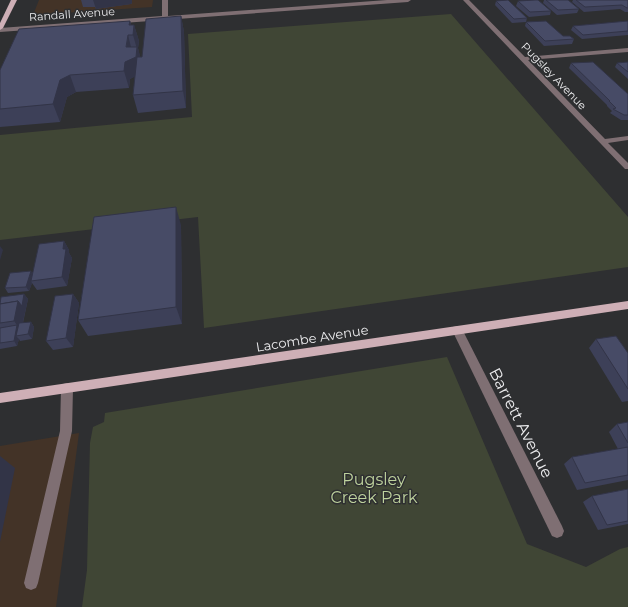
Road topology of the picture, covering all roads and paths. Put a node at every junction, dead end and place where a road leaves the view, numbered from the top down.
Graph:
1 (14, 0) edge
2 (165, 0) edge
3 (408, 0) edge
4 (466, 0) edge
5 (165, 18) junction
6 (0, 29) edge
7 (628, 50) edge
8 (524, 59) junction
9 (628, 138) edge
10 (603, 141) junction
11 (628, 167) edge
12 (628, 305) edge
13 (456, 330) junction
14 (67, 388) junction
15 (0, 398) edge
16 (557, 531) dead end
17 (31, 583) dead end

1 - 6 main road
2 - 5 street
3 - 5 street, Randall Avenue
4 - 8 street, Pugsley Avenue
5 - 6 street, Randall Avenue
7 - 8 street
8 - 10 street, Pugsley Avenue
9 - 10 street
10 - 11 street, Pugsley Avenue
12 - 13 main road, Lacombe Avenue
13 - 14 main road, Lacombe Avenue
13 - 16 street, Barrett Avenue
14 - 15 main road, Lacombe Avenue
14 - 17 street

